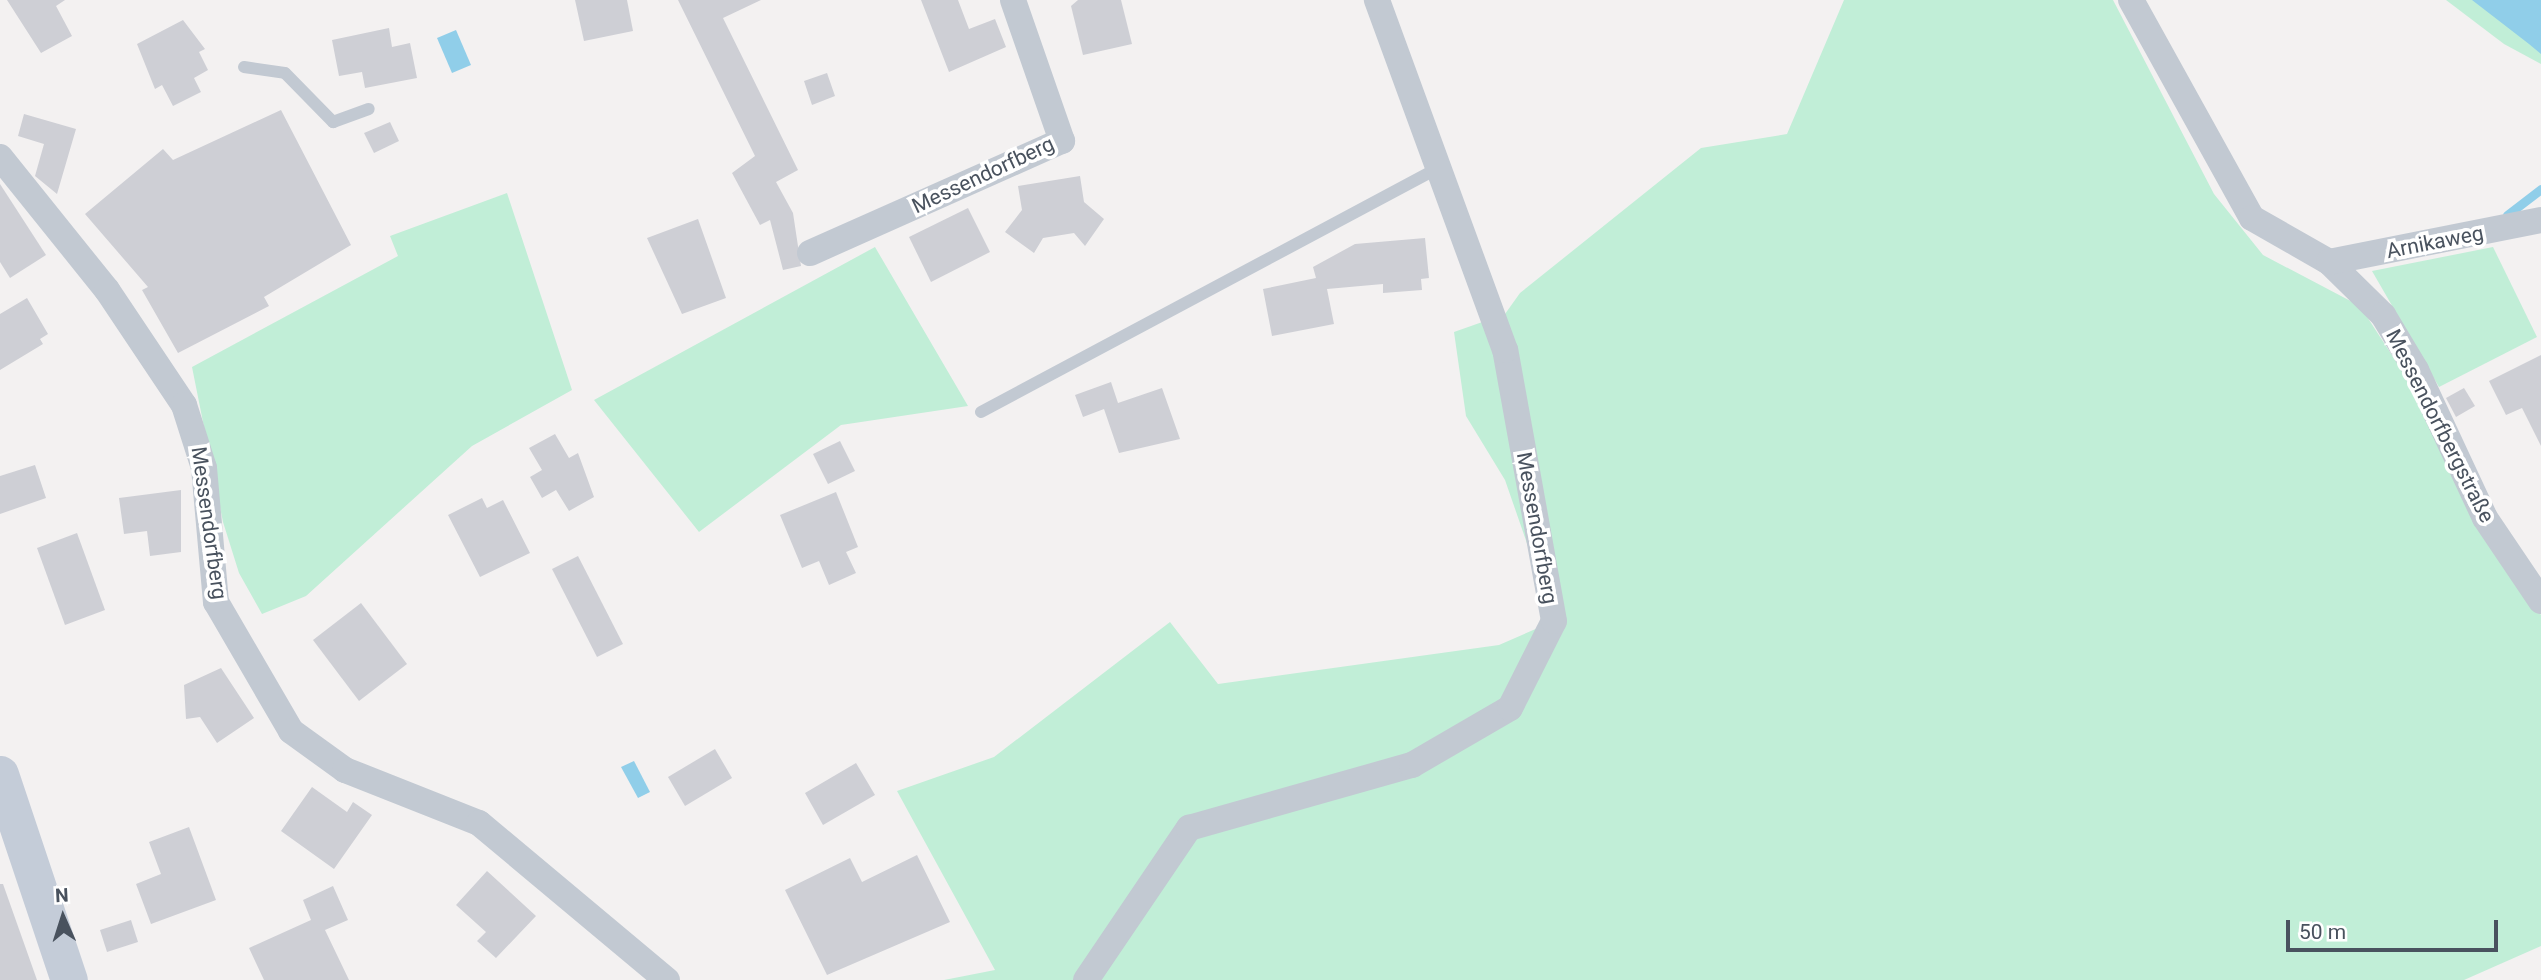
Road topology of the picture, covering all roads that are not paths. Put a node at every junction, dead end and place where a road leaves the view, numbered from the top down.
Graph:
1 (1013, 0) edge
2 (1377, 0) edge
3 (2131, 0) edge
4 (244, 67) dead end
5 (369, 109) dead end
6 (0, 157) edge
7 (1440, 167) junction
8 (2541, 220) edge
9 (810, 253) dead end
10 (2329, 262) junction
11 (981, 412) dead end
12 (2541, 601) edge
13 (0, 774) edge
14 (69, 980) edge
15 (667, 980) edge
16 (1086, 980) edge

1 - 9 street, Messendorfberg
2 - 7 street, Messendorfberg
3 - 10 street, Messendorfbergstraße
4 - 5 lane
6 - 15 street, Messendorfberg
7 - 11 lane
7 - 16 street, Messendorfberg
8 - 10 street, Arnikaweg
10 - 12 street, Messendorfbergstraße
13 - 14 main road

